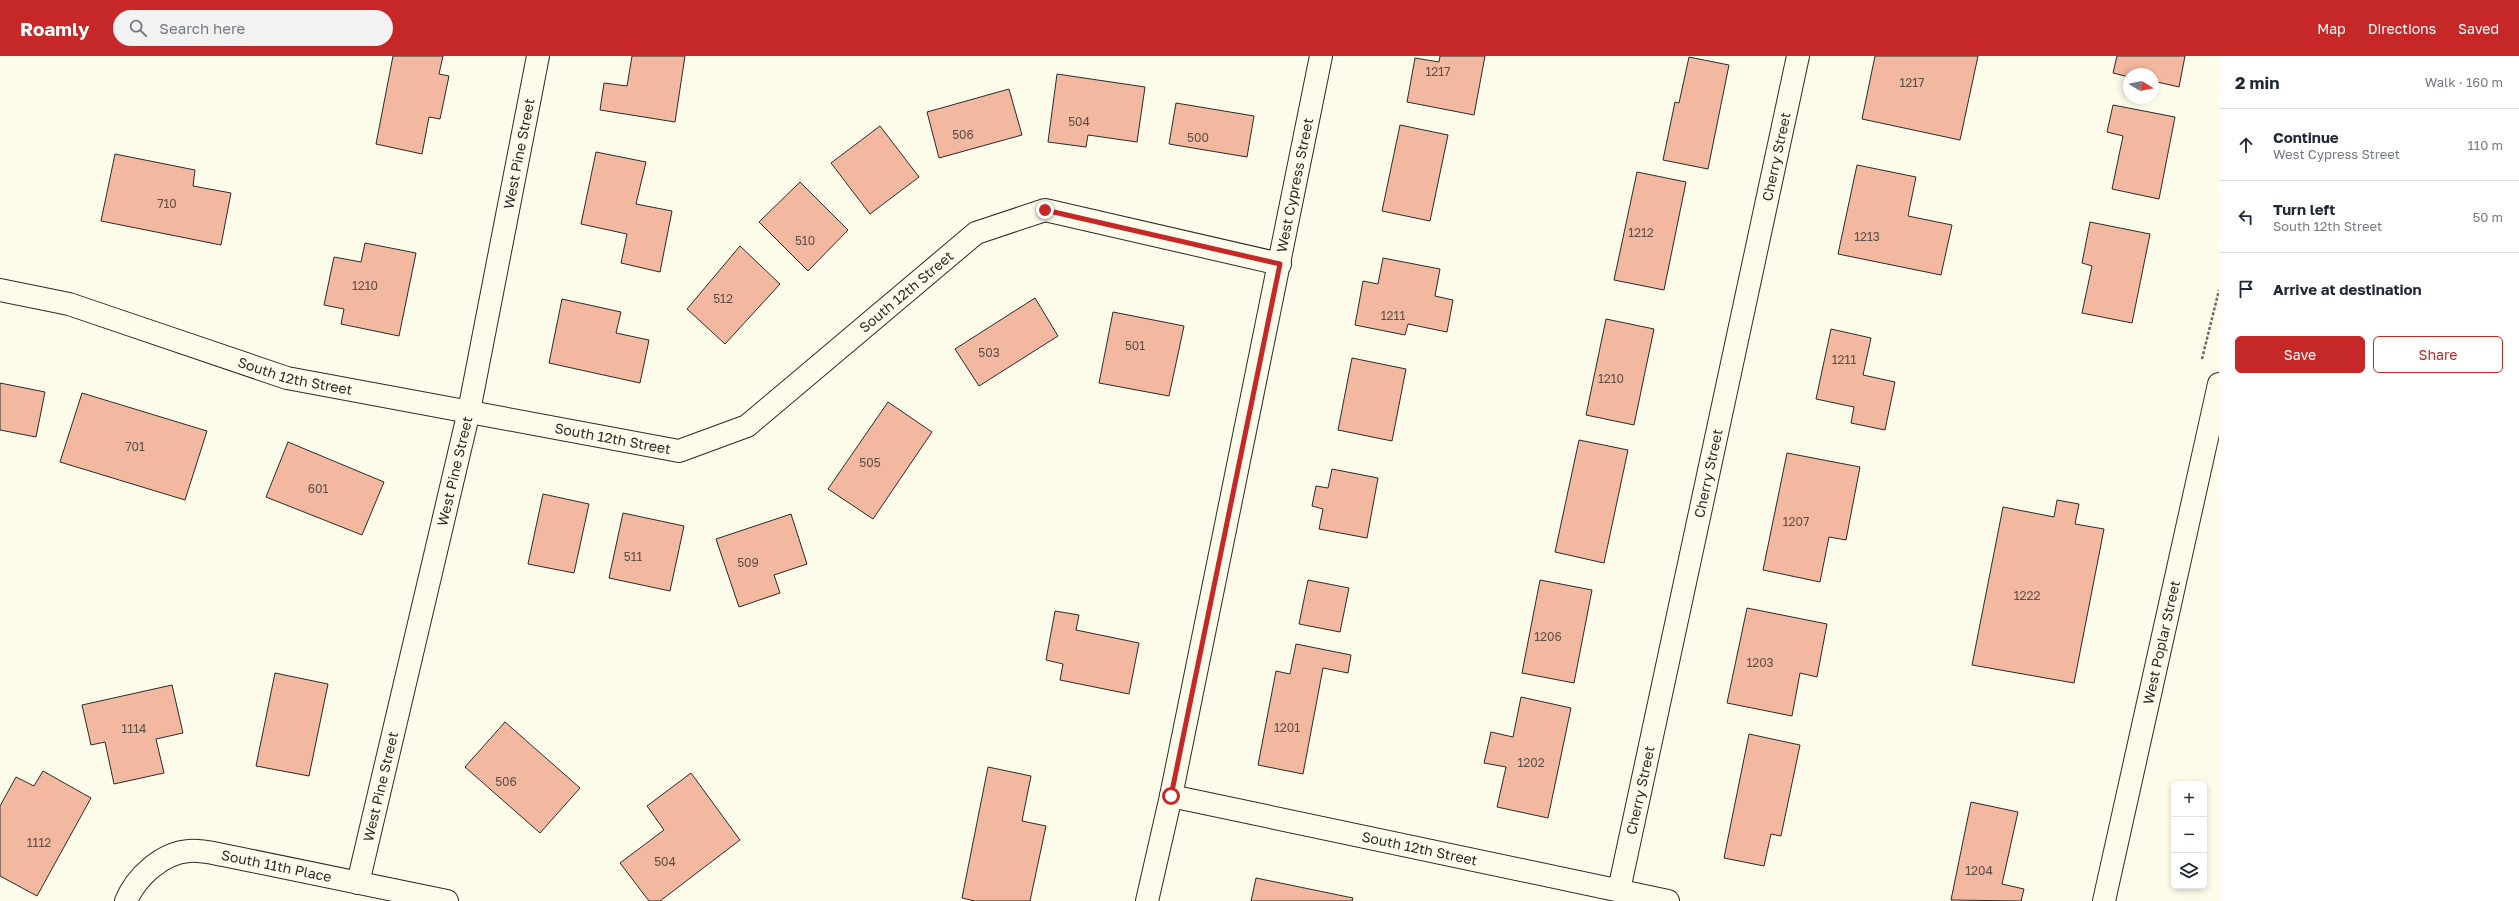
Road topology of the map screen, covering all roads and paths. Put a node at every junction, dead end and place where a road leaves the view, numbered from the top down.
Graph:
1 (538, 56) edge
2 (1321, 56) edge
3 (1798, 56) edge
4 (1280, 264) junction
5 (0, 290) edge
6 (2219, 384) edge
7 (469, 412) junction
8 (1171, 796) junction
9 (358, 884) junction
10 (1619, 890) junction
11 (126, 901) edge
12 (447, 901) edge
13 (1147, 901) edge
14 (1668, 901) edge
15 (2104, 901) edge

1 - 7 street, West Pine Street
2 - 4 street, West Cypress Street
3 - 10 street, Cherry Street
4 - 7 street, South 12th Street
4 - 8 street, West Cypress Street
5 - 7 street, South 12th Street
6 - 15 street, West Poplar Street
7 - 9 street, West Pine Street
8 - 10 street, South 12th Street
8 - 13 street, West Cypress Street
9 - 11 street, South 11th Place
9 - 12 street, South 11th Place
10 - 14 street, South 12th Street

